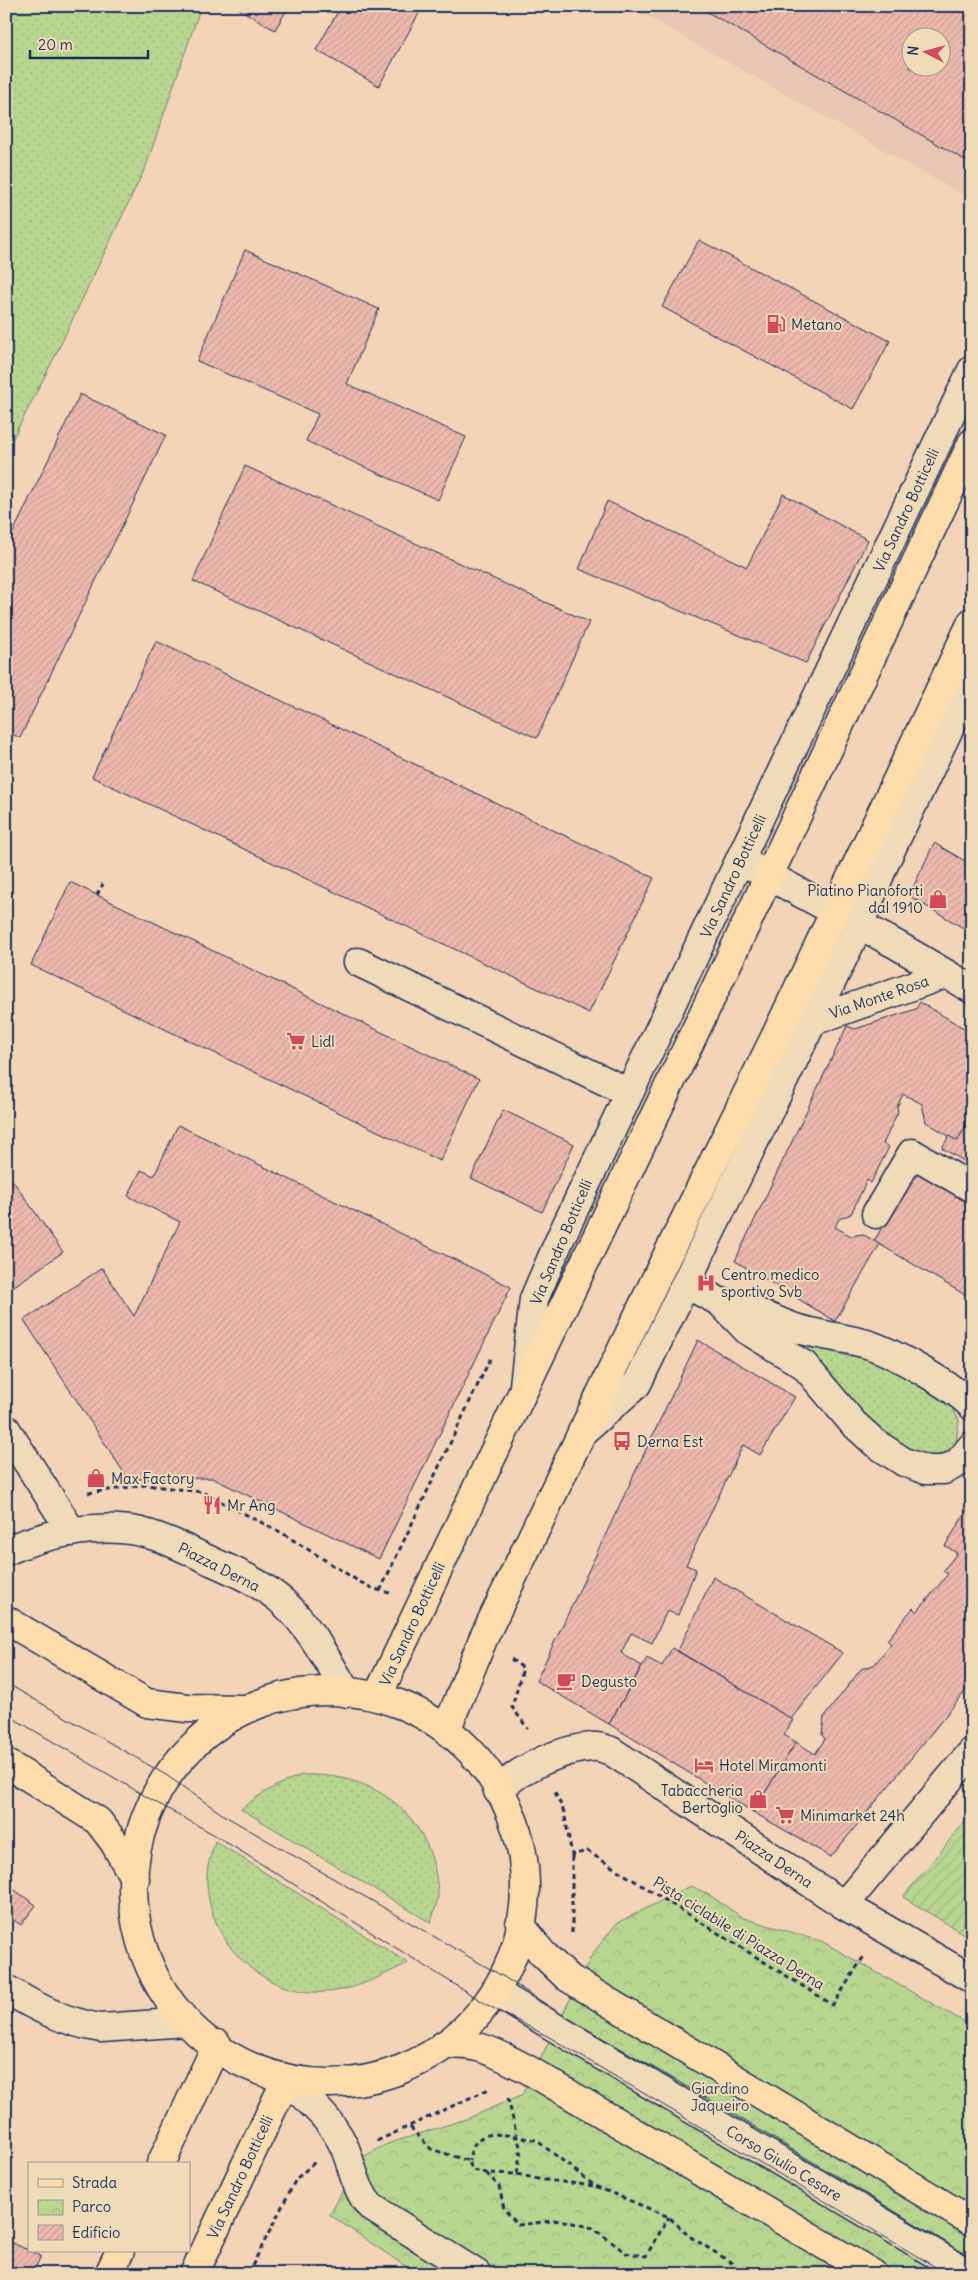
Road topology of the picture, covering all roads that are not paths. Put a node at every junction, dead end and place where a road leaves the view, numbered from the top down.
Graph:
1 (972, 370) edge
2 (972, 443) edge
3 (972, 622) edge
4 (972, 681) edge
5 (741, 860) junction
6 (769, 875) junction
7 (834, 911) junction
8 (859, 925) junction
9 (358, 962) dead end
10 (946, 974) junction
11 (972, 989) edge
12 (813, 1021) junction
13 (628, 1092) junction
14 (972, 1188) edge
15 (876, 1214) dead end
16 (686, 1284) junction
17 (720, 1302) junction
18 (523, 1390) junction
19 (972, 1406) edge
20 (6, 1428) edge
21 (582, 1432) junction
22 (972, 1446) edge
23 (72, 1532) junction
24 (6, 1552) edge
25 (6, 1620) edge
26 (348, 1693) junction
27 (378, 1695) junction
28 (243, 1709) junction
29 (447, 1728) junction
30 (972, 1752) edge
31 (6, 1763) edge
32 (498, 1791) junction
33 (135, 1879) junction
34 (844, 1905) junction
35 (520, 1924) junction
36 (972, 1979) edge
37 (6, 1989) edge
38 (495, 1992) junction
39 (187, 2022) junction
40 (217, 2044) junction
41 (444, 2045) junction
42 (286, 2080) junction
43 (162, 2162) edge
44 (972, 2222) edge
45 (120, 2252) edge
46 (109, 2274) edge
47 (194, 2274) edge
48 (477, 2274) edge
49 (873, 2274) edge
50 (969, 2274) edge

1 - 5 street, Via Sandro Botticelli
2 - 6 main road, Via Sandro Botticelli
3 - 7 main road
4 - 8 street
5 - 6 street, Via Monte Rosa
5 - 13 street, Via Sandro Botticelli
6 - 7 street, Via Monte Rosa
6 - 18 main road, Via Sandro Botticelli
7 - 8 street, Via Monte Rosa
7 - 21 main road
8 - 10 street, Via Monte Rosa
8 - 12 street
9 - 13 street
10 - 11 street, Via Monte Rosa
10 - 12 street, Via Monte Rosa
12 - 16 street
13 - 18 street, Via Sandro Botticelli
14 - 15 street
16 - 17 street
16 - 21 street
17 - 19 street
17 - 22 street
18 - 27 main road, Via Sandro Botticelli
20 - 23 street
21 - 29 main road
23 - 24 street, Piazza Derna
23 - 26 street, Piazza Derna
25 - 28 main road
26 - 27 main road
26 - 28 main road
27 - 29 main road
28 - 33 main road
29 - 32 main road
30 - 34 street
31 - 33 main road
32 - 34 street, Piazza Derna
32 - 35 main road
33 - 39 main road
34 - 36 street, Piazza Derna
35 - 38 main road
35 - 44 main road
37 - 39 street
38 - 41 main road
38 - 50 street, Corso Giulio Cesare
39 - 40 main road
40 - 42 main road
40 - 43 main road
41 - 42 main road
41 - 49 main road
42 - 47 main road, Via Sandro Botticelli
42 - 48 street
45 - 46 main road

